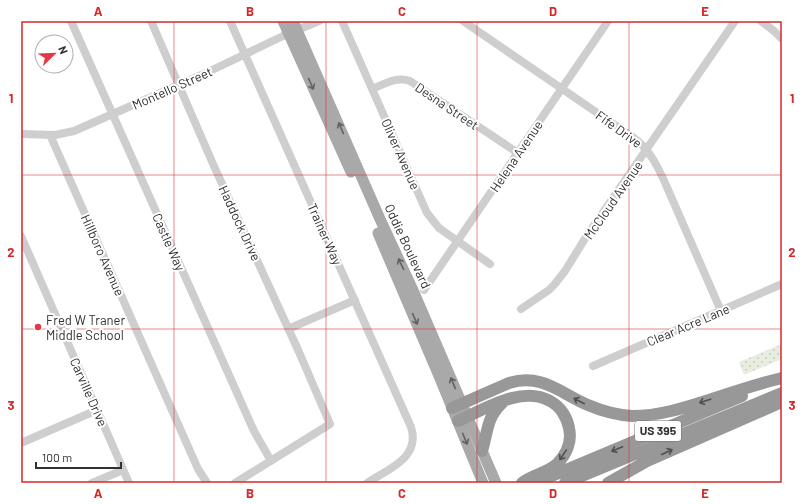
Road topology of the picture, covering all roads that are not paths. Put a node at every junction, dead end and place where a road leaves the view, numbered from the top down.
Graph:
1 (71, 21) edge
2 (151, 21) edge
3 (230, 21) edge
4 (283, 21) edge
5 (319, 21) edge
6 (342, 21) edge
7 (463, 21) edge
8 (608, 21) edge
9 (735, 21) edge
10 (761, 21) edge
11 (293, 28) edge
12 (782, 39) edge
13 (246, 55) junction
14 (179, 85) junction
15 (372, 89) junction
16 (562, 89) junction
17 (113, 114) junction
18 (21, 134) edge
19 (50, 134) junction
20 (647, 150) junction
21 (518, 153) junction
22 (21, 236) edge
23 (458, 241) junction
24 (490, 264) dead end
25 (782, 284) edge
26 (424, 290) dead end
27 (355, 300) junction
28 (521, 310) dead end
29 (721, 311) junction
30 (288, 329) junction
31 (594, 366) dead end
32 (782, 379) edge
33 (782, 393) edge
34 (506, 400) junction
35 (782, 401) edge
36 (457, 406) junction
37 (97, 410) junction
38 (463, 419) junction
39 (21, 443) edge
40 (482, 451) junction
41 (271, 461) junction
42 (123, 470) junction
43 (527, 482) edge
44 (92, 483) edge
45 (129, 483) edge
46 (207, 483) edge
47 (235, 483) edge
48 (367, 483) edge
49 (483, 483) edge
50 (496, 483) edge
51 (565, 483) edge
52 (608, 483) edge

1 - 17 street, Castle Way
2 - 14 street, Haddock Drive
3 - 13 street, Trainer Way
4 - 11 main road, Oddie Boulevard
5 - 11 street, Montello Street
6 - 15 street, Oliver Avenue
7 - 16 street, Fife Drive
8 - 16 street, Helena Avenue
9 - 20 street, McCloud Avenue
10 - 12 street
11 - 13 street, Montello Street
11 - 36 main road, Oddie Boulevard
13 - 14 street, Montello Street
13 - 27 street, Trainer Way
14 - 17 street, Montello Street
14 - 30 street, Haddock Drive
15 - 21 street, Desna Street
15 - 23 street, Oliver Avenue
16 - 20 street, Fife Drive
16 - 21 street, Helena Avenue
17 - 19 street, Montello Street
17 - 41 street, Castle Way
18 - 19 street, Montello Street
19 - 46 street, Hillboro Avenue
20 - 28 street, McCloud Avenue
20 - 29 street, Fife Drive
21 - 23 street, Helena Avenue
22 - 37 street, Carville Drive
23 - 24 street, Oliver Avenue
23 - 26 street, Helena Avenue
25 - 29 street, Clear Acre Lane
27 - 30 street
27 - 48 street, Trainer Way
29 - 31 street, Clear Acre Lane
30 - 41 street, Haddock Drive
32 -> 36 highway
32 -> 43 highway, US 395
33 - 51 highway, US 395
34 - 38 highway
34 - 40 highway
34 -> 43 highway
52 -> 35 highway
36 - 38 main road, Oddie Boulevard
37 - 39 street
37 - 42 street, Carville Drive
38 - 40 main road, Oddie Boulevard
38 -> 49 main road, Oddie Boulevard
40 - 50 main road, Oddie Boulevard
41 - 47 street
42 - 44 street
42 - 45 street, Carville Drive

